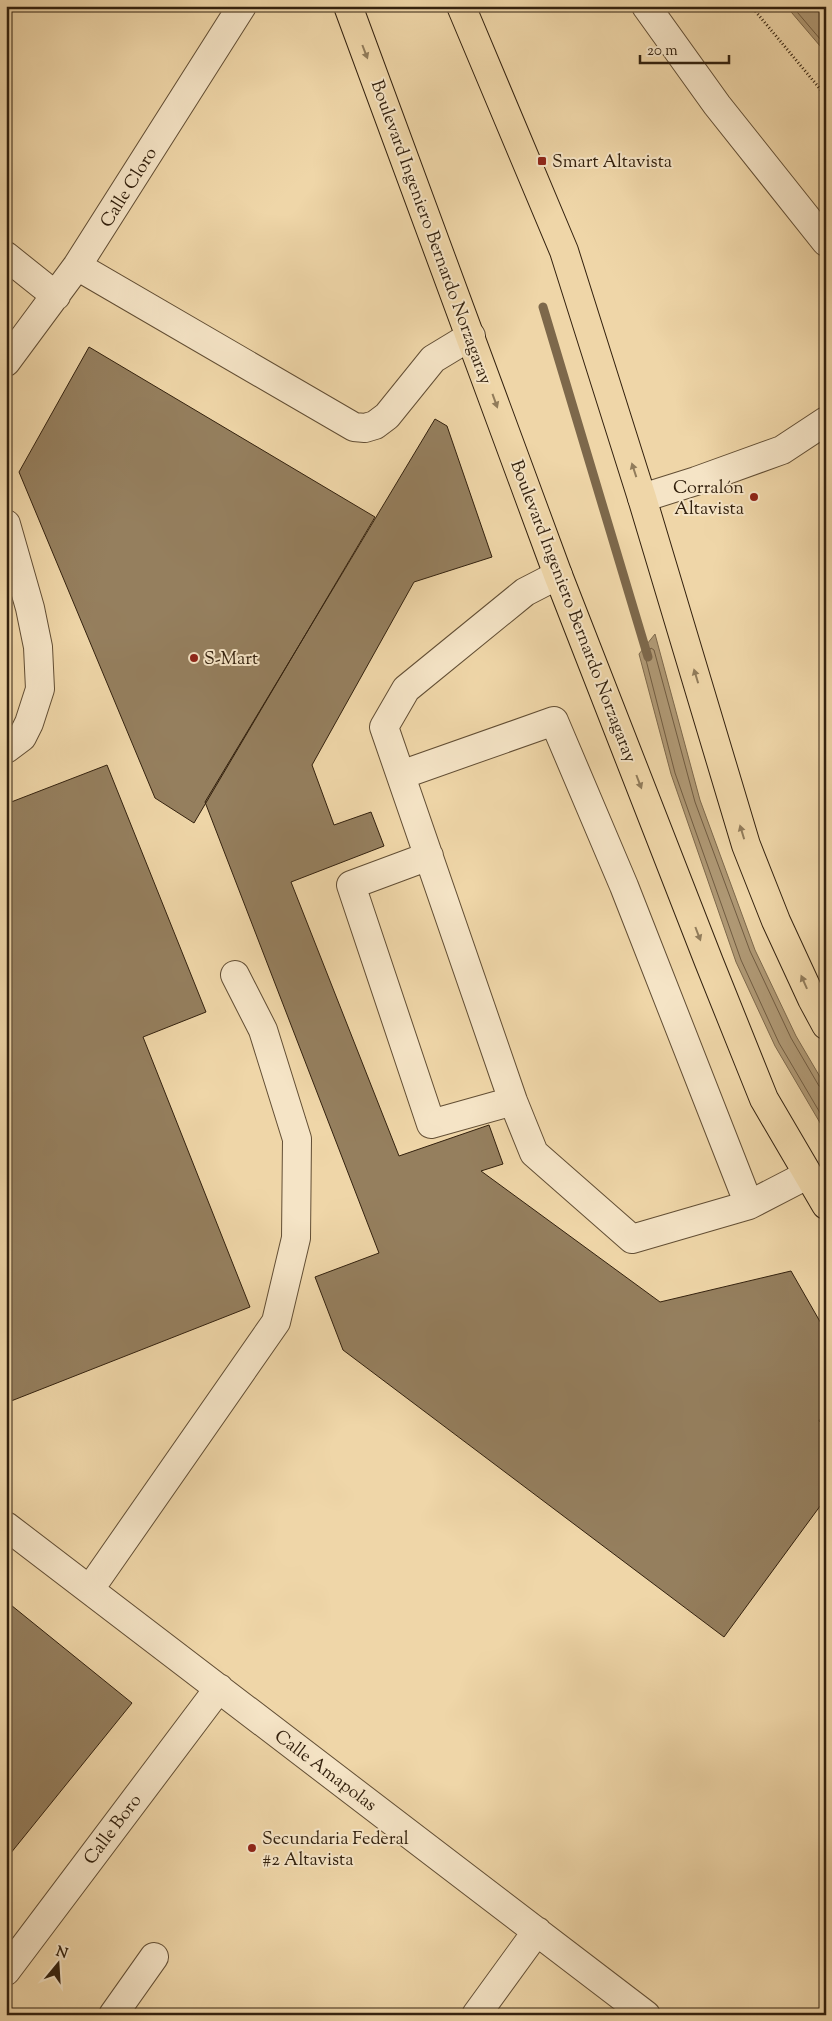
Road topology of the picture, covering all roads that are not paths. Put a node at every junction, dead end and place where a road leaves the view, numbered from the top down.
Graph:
1 (242, 6) edge
2 (348, 6) edge
3 (461, 6) edge
4 (646, 6) edge
5 (826, 242) edge
6 (6, 256) edge
7 (77, 266) junction
8 (56, 296) junction
9 (471, 336) junction
10 (6, 362) edge
11 (826, 421) edge
12 (642, 498) junction
13 (6, 524) edge
14 (558, 575) junction
15 (6, 748) edge
16 (401, 776) junction
17 (429, 856) junction
18 (236, 975) dead end
19 (826, 1025) edge
20 (513, 1101) junction
21 (807, 1175) junction
22 (749, 1205) junction
23 (826, 1205) edge
24 (6, 1526) edge
25 (90, 1590) junction
26 (218, 1688) junction
27 (537, 1932) junction
28 (154, 1957) dead end
29 (6, 1970) edge
30 (113, 2015) edge
31 (476, 2015) edge
32 (646, 2015) edge

1 - 7 street, Calle Cloro
2 -> 9 highway, Boulevard Ingeniero Bernardo Norzagaray
12 -> 3 highway
4 - 5 street
6 - 8 street
7 - 8 street, Calle Cloro
7 - 9 street
8 - 10 street, Calle Cloro
9 -> 14 highway, Boulevard Ingeniero Bernardo Norzagaray
11 - 12 street
19 -> 12 highway
13 - 15 street
14 - 16 street
14 -> 21 highway, Boulevard Ingeniero Bernardo Norzagaray
16 - 17 street
16 - 22 street
17 - 20 street
17 - 20 street
18 - 25 street
20 - 22 street
21 - 22 street
21 - 23 highway, Boulevard Ingeniero Bernardo Norzagaray
24 - 25 street, Calle Amapolas
25 - 26 street, Calle Amapolas
26 - 27 street, Calle Amapolas
26 - 29 street, Calle Boro
27 - 31 street
27 - 32 street, Calle Amapolas
28 - 30 street

